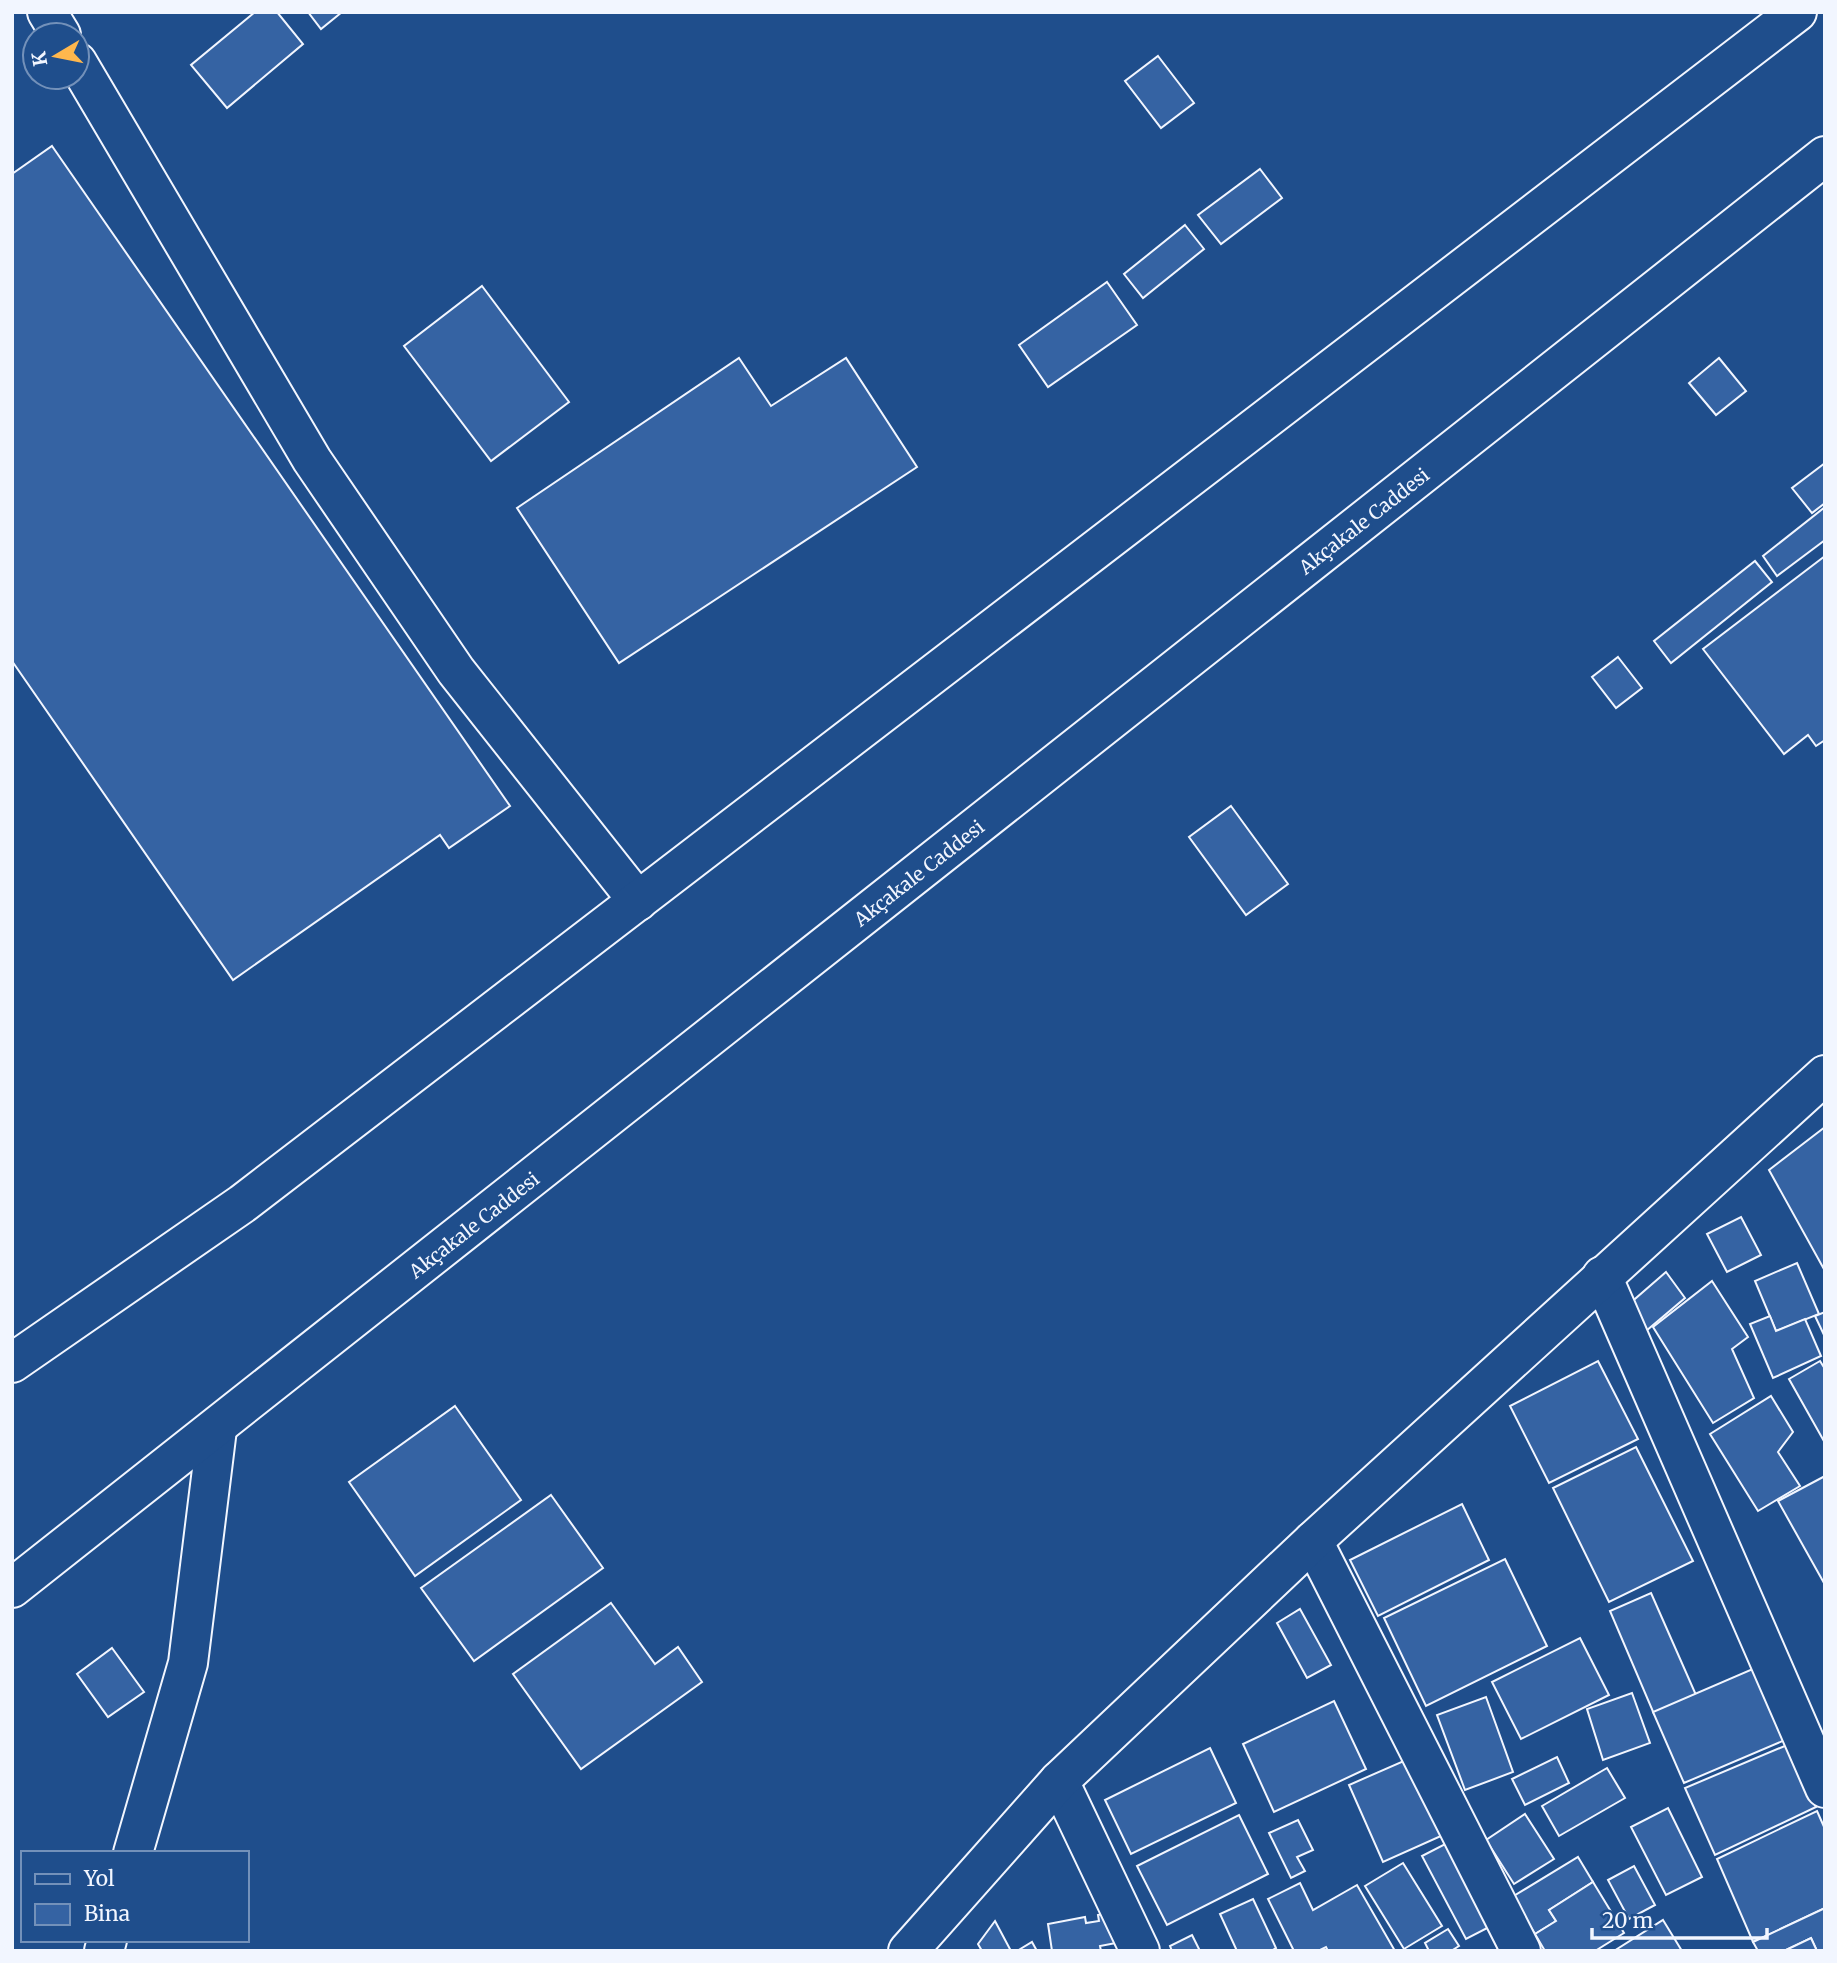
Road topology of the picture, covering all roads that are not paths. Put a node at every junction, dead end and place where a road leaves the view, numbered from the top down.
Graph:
1 (1797, 12) edge
2 (91, 86) edge
3 (1825, 156) edge
4 (638, 901) junction
5 (1825, 1075) edge
6 (1602, 1276) junction
7 (12, 1363) edge
8 (217, 1429) junction
9 (1313, 1541) junction
10 (12, 1588) edge
11 (1059, 1781) junction
12 (1825, 1788) edge
13 (134, 1851) edge
14 (908, 1951) edge
15 (1140, 1951) edge
16 (1521, 1951) edge

1 - 4 main road
2 - 4 main road
3 - 8 main road, Akçakale Caddesi
4 - 7 main road
5 - 6 main road
6 - 9 main road
6 - 12 main road
8 - 10 main road, Akçakale Caddesi
8 - 13 main road
9 - 11 main road
9 - 16 main road
11 - 14 main road
11 - 15 main road

